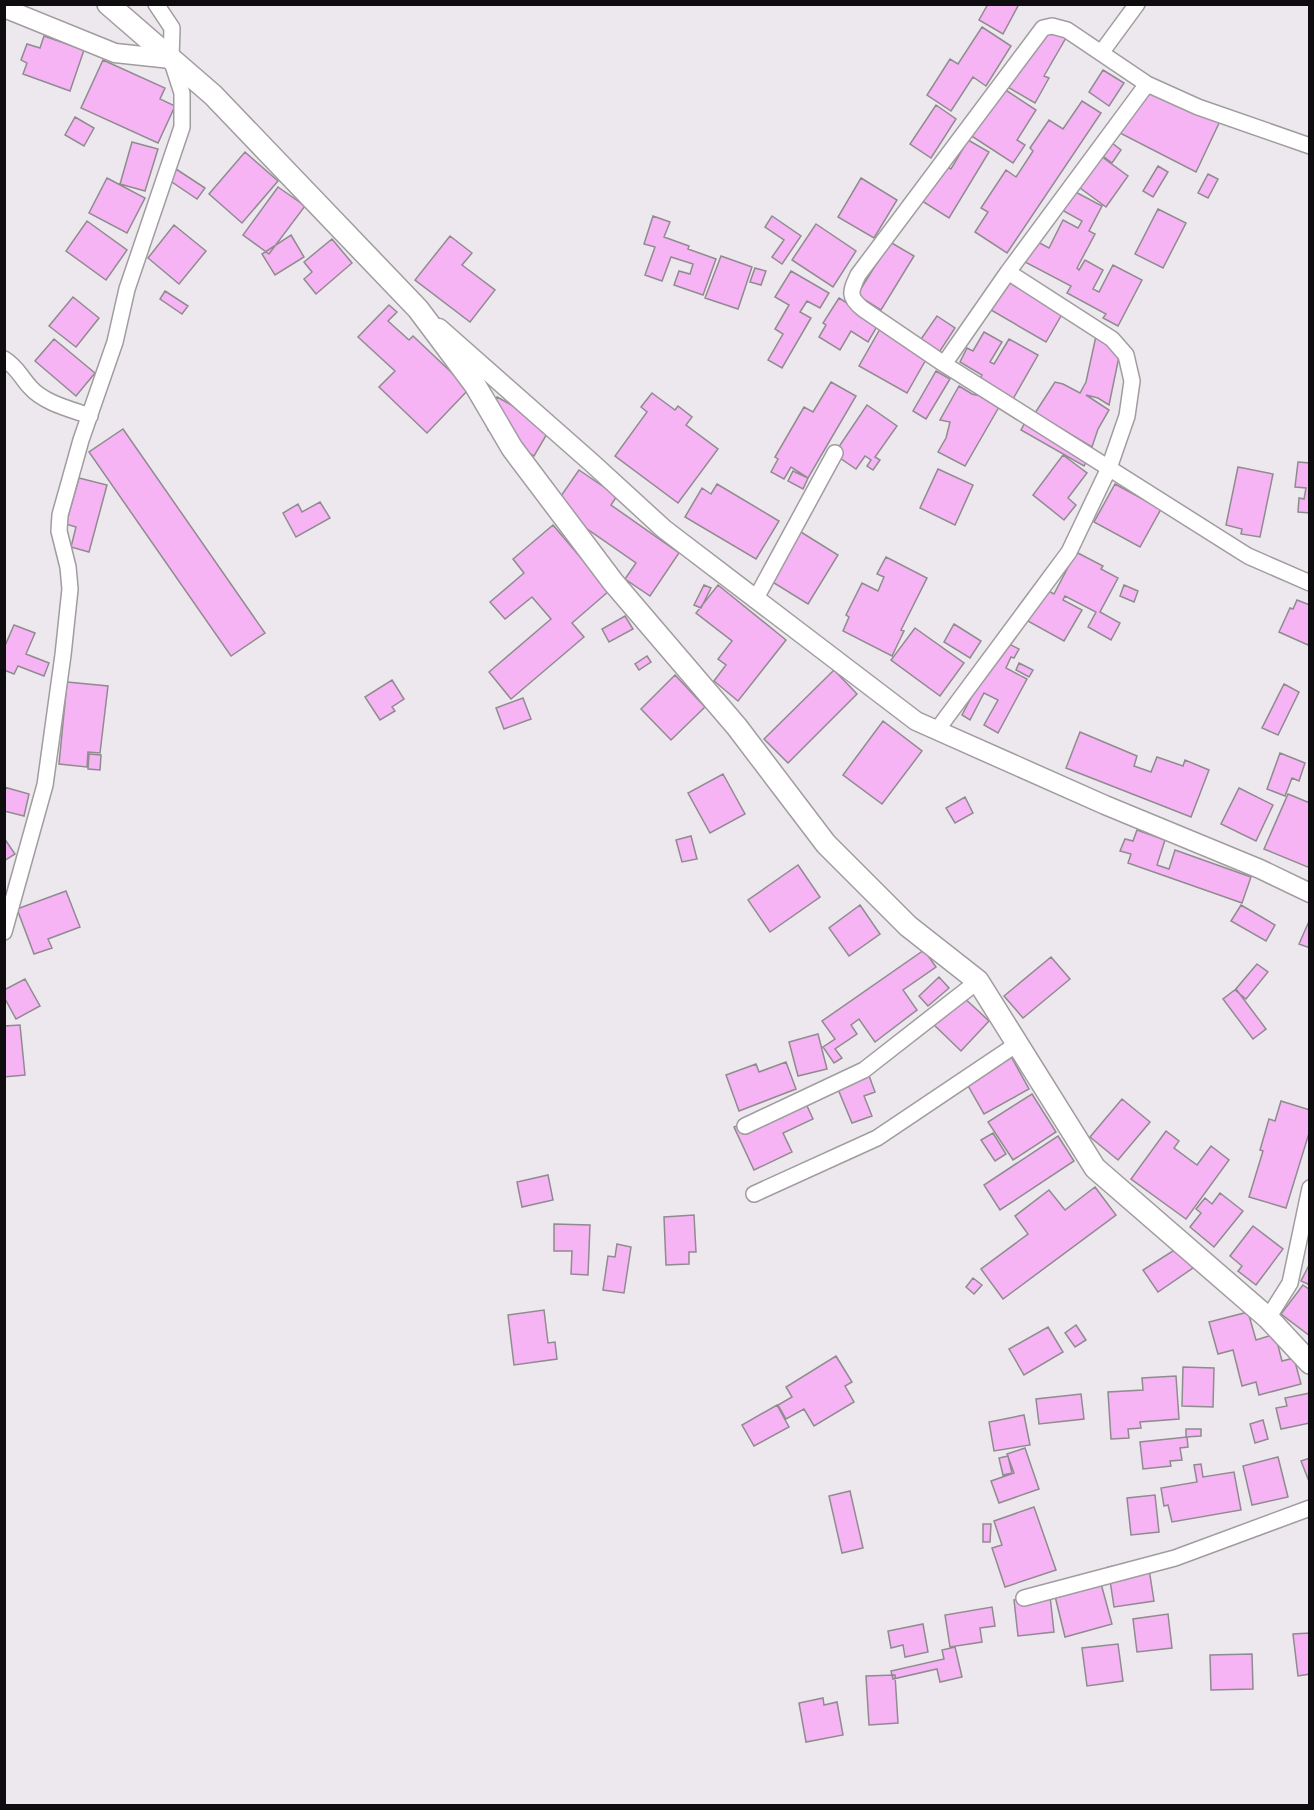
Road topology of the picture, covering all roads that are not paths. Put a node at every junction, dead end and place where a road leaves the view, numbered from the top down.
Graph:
1 (108, 4) edge
2 (156, 4) edge
3 (1137, 4) edge
4 (4, 8) edge
5 (1101, 53) junction
6 (171, 59) junction
7 (1147, 84) junction
8 (1310, 146) edge
9 (1008, 272) junction
10 (418, 309) junction
11 (4, 358) edge
12 (944, 364) junction
13 (90, 416) junction
14 (835, 453) dead end
15 (1109, 468) junction
16 (1310, 583) edge
17 (755, 600) junction
18 (937, 730) junction
19 (1310, 893) edge
20 (4, 932) edge
21 (978, 981) junction
22 (1017, 1044) junction
23 (745, 1126) dead end
24 (1310, 1188) edge
25 (754, 1194) dead end
26 (1268, 1318) junction
27 (1309, 1361) edge
28 (1310, 1508) edge
29 (1024, 1598) dead end

1 - 6 main road
2 - 6 street
3 - 5 street
4 - 6 street
5 - 7 street
5 - 12 street
6 - 10 main road
6 - 13 street
7 - 8 street
7 - 9 street
9 - 12 street
9 - 15 street
10 - 17 street
10 - 21 main road
11 - 13 street
12 - 15 street
13 - 20 street
14 - 17 street
15 - 16 street
15 - 18 street
17 - 18 street
18 - 19 street
21 - 22 main road
21 - 23 street
22 - 25 street
22 - 26 main road
24 - 26 street
26 - 27 main road
28 - 29 street

